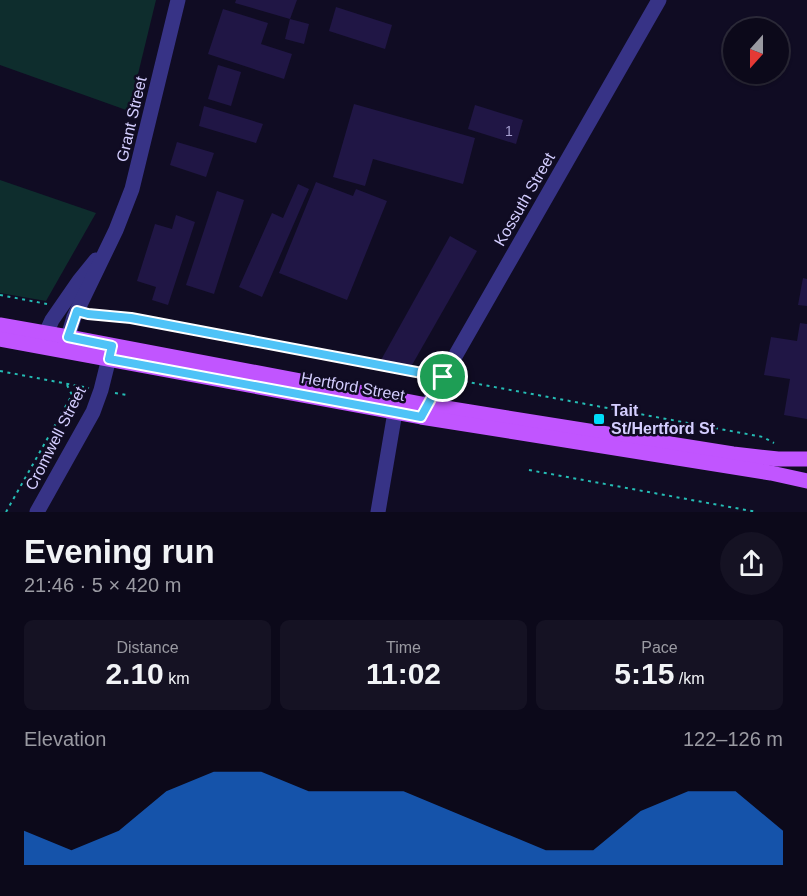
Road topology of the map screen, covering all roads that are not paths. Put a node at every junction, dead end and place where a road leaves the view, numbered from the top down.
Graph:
1 (178, 0) edge
2 (659, 0) edge
3 (109, 243) junction
4 (0, 325) edge
5 (46, 333) junction
6 (68, 337) junction
7 (0, 339) edge
8 (54, 349) junction
9 (111, 352) junction
10 (424, 411) junction
11 (395, 412) junction
12 (807, 459) edge
13 (807, 481) edge
14 (37, 512) edge
15 (378, 512) edge

1 - 3 street, Grant Street
2 - 10 street, Kossuth Street
3 - 5 street, Grant Street
3 - 6 street, Grant Street
4 - 5 main road, Hertford Street
5 - 6 main road, Hertford Street
5 - 8 street
6 - 8 street, Grant Street
6 - 9 main road, Hertford Street
7 - 8 main road, Hertford Street
8 - 9 main road, Hertford Street
9 - 10 main road, Hertford Street
9 - 11 main road, Hertford Street
9 - 14 street, Cromwell Street
10 - 11 main road, Hertford Street
10 - 12 main road, Hertford Street
10 - 13 main road, Hertford Street
11 - 15 street

